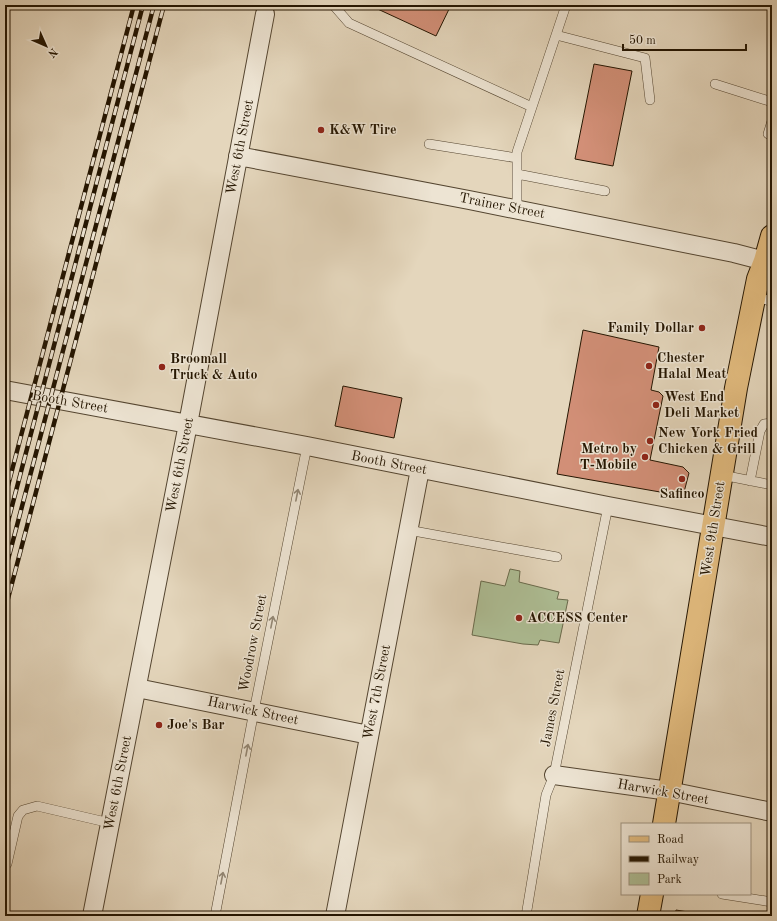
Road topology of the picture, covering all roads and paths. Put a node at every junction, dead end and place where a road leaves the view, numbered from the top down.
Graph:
1 (336, 5) edge
2 (566, 5) edge
3 (265, 14) dead end
4 (556, 35) junction
5 (715, 84) dead end
6 (650, 100) dead end
7 (772, 102) edge
8 (532, 107) junction
9 (772, 121) edge
10 (772, 135) edge
11 (429, 144) dead end
12 (238, 156) junction
13 (517, 158) junction
14 (517, 174) junction
15 (605, 191) dead end
16 (517, 210) junction
17 (772, 236) edge
18 (765, 261) junction
19 (763, 299) edge
20 (5, 390) edge
21 (772, 423) edge
22 (188, 424) junction
23 (307, 446) junction
24 (420, 469) junction
25 (722, 475) junction
26 (750, 481) junction
27 (772, 485) edge
28 (608, 506) junction
29 (714, 526) junction
30 (408, 530) junction
31 (772, 537) edge
32 (557, 557) dead end
33 (137, 688) junction
34 (254, 712) junction
35 (369, 735) junction
36 (554, 775) junction
37 (670, 791) junction
38 (772, 812) edge
39 (110, 823) junction
40 (664, 823) edge
41 (7, 864) dead end
42 (652, 895) edge
43 (728, 895) edge
44 (772, 902) edge
45 (92, 916) edge
46 (215, 916) edge
47 (335, 916) edge
48 (526, 916) edge
49 (648, 916) edge

1 - 8 lane
2 - 4 lane
3 - 12 street, West 6th Street
4 - 6 lane
4 - 8 lane
5 - 7 lane
8 - 13 lane
9 - 10 lane
11 - 13 lane
12 - 16 street, Trainer Street
12 - 22 street, West 6th Street
13 - 14 lane
14 - 15 lane
14 - 16 lane
16 - 18 street, Trainer Street
17 - 18 main road, West 9th Street
18 - 19 main road, West 9th Street
19 - 25 main road, West 9th Street
20 - 22 street, Booth Street
21 - 26 lane
22 - 23 street, Booth Street
22 - 33 street, West 6th Street
23 - 24 street, Booth Street
34 -> 23 lane, Woodrow Street
24 - 28 street, Booth Street
24 - 30 street, West 7th Street
25 - 26 lane
25 - 29 main road, West 9th Street
26 - 27 lane
28 - 29 street, Booth Street
28 - 36 lane, James Street
29 - 31 street, Booth Street
29 - 37 main road, West 9th Street
30 - 32 lane
30 - 35 street, West 7th Street
33 - 34 street, Harwick Street
33 - 39 street, West 6th Street
34 - 35 street, Harwick Street
46 -> 34 lane, Woodrow Street
35 - 47 street, West 7th Street
36 - 37 street, Harwick Street
36 - 48 lane, James Street
37 - 38 street, Harwick Street
37 - 40 main road, West 9th Street
39 - 41 lane
39 - 45 street, West 6th Street
42 - 49 main road
43 - 44 lane

